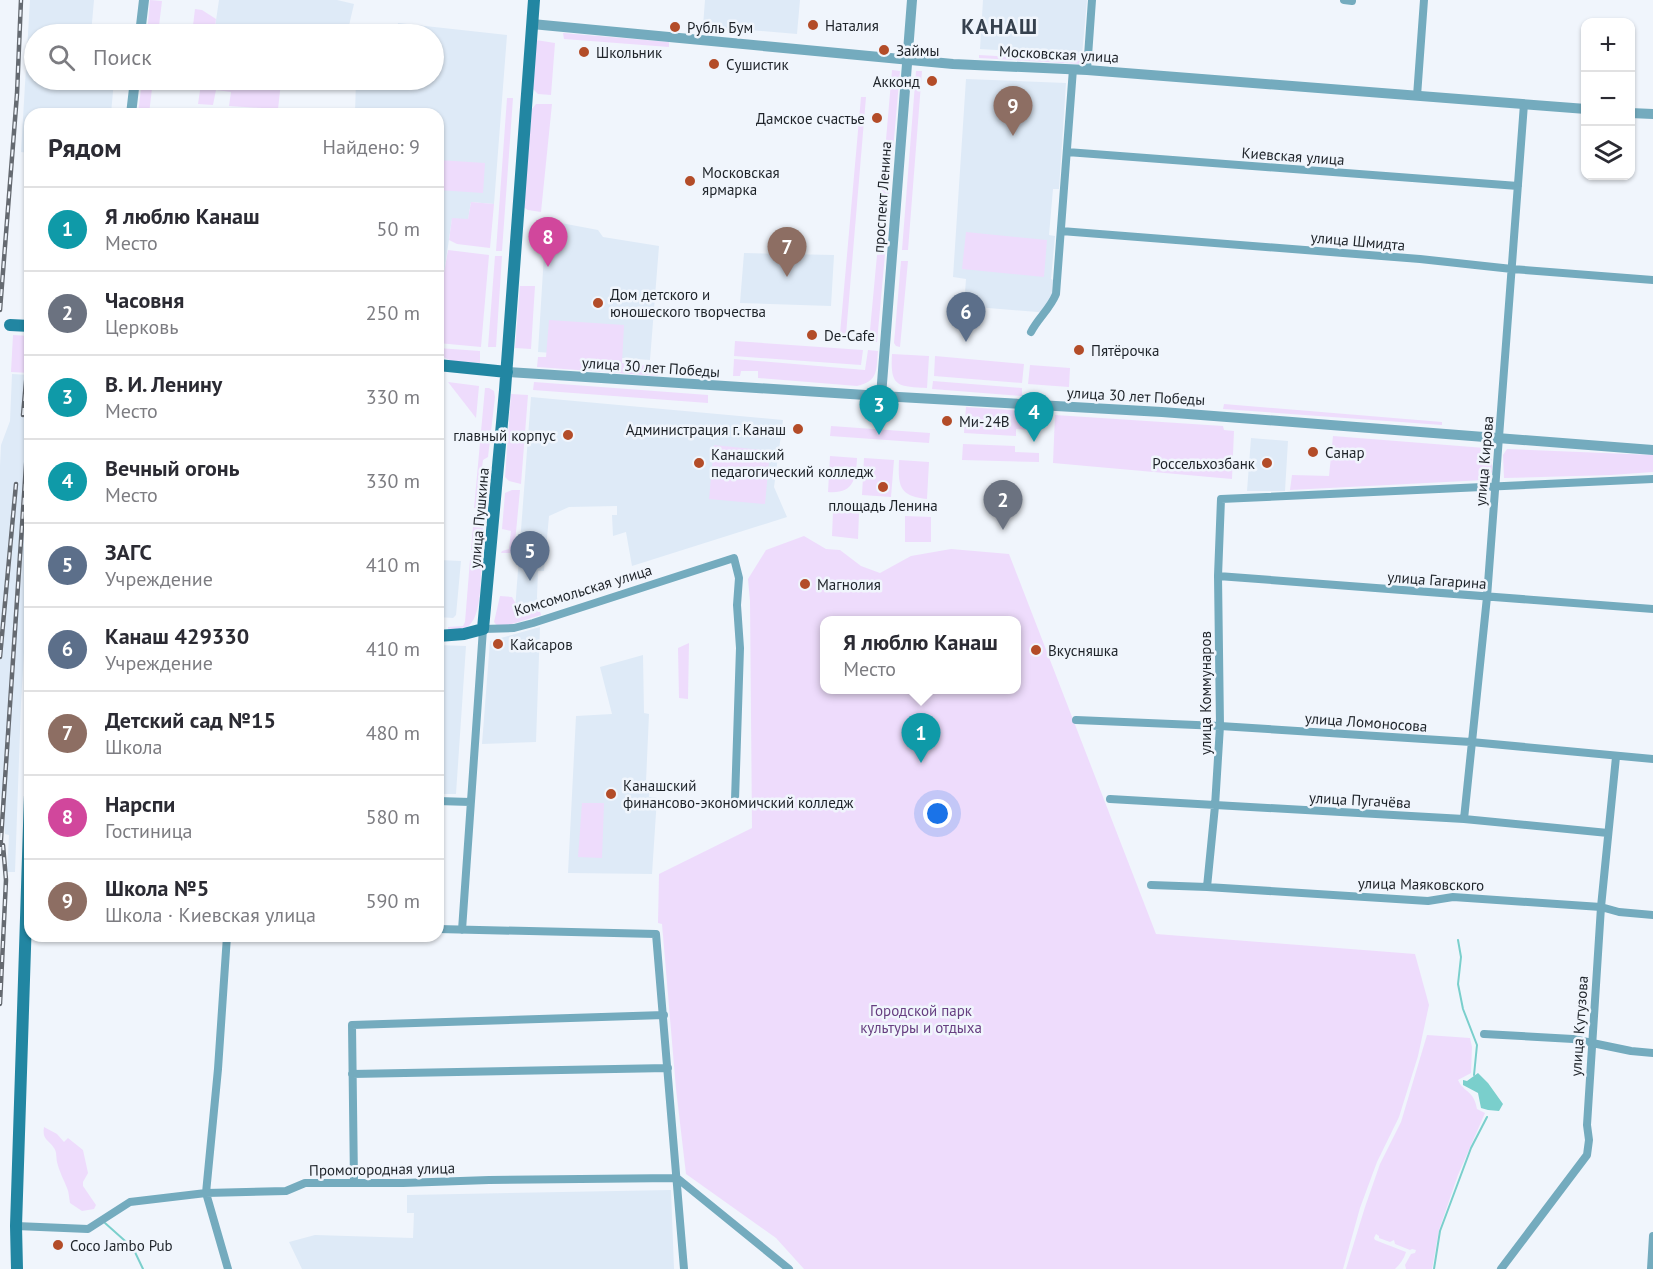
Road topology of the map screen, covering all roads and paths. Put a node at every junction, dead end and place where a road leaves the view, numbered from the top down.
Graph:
1 (144, 0) edge
2 (534, 0) edge
3 (912, 0) edge
4 (1092, 0) edge
5 (1344, 0) edge
6 (1424, 0) edge
7 (1352, 1) edge
8 (141, 24) edge
9 (532, 24) junction
10 (907, 60) junction
11 (1073, 69) junction
12 (1087, 70) junction
13 (134, 90) edge
14 (1417, 96) junction
15 (1524, 104) junction
16 (132, 108) edge
17 (1581, 109) edge
18 (1635, 112) edge
19 (1653, 114) edge
20 (1067, 152) junction
21 (1518, 186) junction
22 (1061, 231) junction
23 (1512, 269) junction
24 (1653, 280) edge
25 (10, 325) dead end
26 (24, 326) edge
27 (1030, 332) dead end
28 (444, 366) edge
29 (507, 372) junction
30 (881, 396) junction
31 (1499, 438) junction
32 (1653, 450) edge
33 (1653, 479) edge
34 (1495, 487) junction
35 (494, 513) joint
36 (1218, 576) junction
37 (1487, 597) junction
38 (1653, 609) edge
39 (483, 629) junction
40 (444, 636) edge
41 (1076, 720) dead end
42 (1221, 726) junction
43 (1471, 742) junction
44 (1616, 757) junction
45 (1653, 759) edge
46 (1110, 799) dead end
47 (735, 800) dead end
48 (444, 801) edge
49 (470, 802) junction
50 (1215, 806) junction
51 (1464, 819) junction
52 (1608, 832) junction
53 (1151, 885) dead end
54 (1207, 887) junction
55 (1601, 907) junction
56 (1653, 915) edge
57 (444, 930) edge
58 (462, 930) junction
59 (27, 942) edge
60 (227, 942) edge
61 (664, 1016) junction
62 (1484, 1034) dead end
63 (1592, 1042) junction
64 (1653, 1053) edge
65 (668, 1068) junction
66 (352, 1074) junction
67 (677, 1178) junction
68 (354, 1183) junction
69 (206, 1193) junction
70 (16, 1226) junction
71 (1653, 1236) edge
72 (17, 1269) edge
73 (228, 1269) edge
74 (684, 1269) edge
75 (789, 1269) edge
76 (1501, 1269) edge
77 (1651, 1269) edge

1 - 8 street
2 - 9 main road, улица Пушкина
3 - 10 street, проспект Ленина
4 - 12 street
5 - 7 street
6 - 14 street
9 - 10 street, Московская улица
9 - 29 main road, улица Пушкина
10 - 11 street, Московская улица
10 - 30 street, проспект Ленина
11 - 12 street, Московская улица
11 - 20 street
12 - 14 street, Московская улица
13 - 16 street
14 - 15 street, Московская улица
15 - 17 street, Московская улица
15 - 21 street, улица Кирова
18 - 19 street
20 - 21 street, Киевская улица
20 - 22 street
21 - 23 street, улица Кирова
22 - 23 street, улица Шмидта
22 - 27 street
23 - 24 street, улица Шмидта
23 - 31 street, улица Кирова
25 - 26 main road
28 - 29 main road, улица 30 лет Победы
29 - 30 street, улица 30 лет Победы
29 - 35 street, улица Пушкина
30 - 31 street, улица 30 лет Победы
31 - 32 street, улица 30 лет Победы
31 - 34 street, улица Кирова
33 - 34 street
34 - 36 street, улица Коммунаров
34 - 37 street, улица Кирова
35 - 39 main road, улица Пушкина
36 - 37 street, улица Гагарина
36 - 42 street, улица Коммунаров
37 - 38 street, улица Гагарина
37 - 43 street, улица Кирова
39 - 40 main road, Комсомольская улица
39 - 47 street, Комсомольская улица
39 - 49 street, улица Пушкина
41 - 42 street, улица Ломоносова
42 - 43 street, улица Ломоносова
42 - 50 street, улица Коммунаров
43 - 44 street, улица Ломоносова
43 - 51 street, улица Кирова
44 - 45 street, улица Ломоносова
44 - 52 street, улица Кутузова
46 - 50 street, улица Пугачёва
48 - 49 street
49 - 58 street, улица Пушкина
50 - 51 street, улица Пугачёва
50 - 54 street, улица Коммунаров
51 - 52 street, улица Пугачёва
52 - 55 street, улица Кутузова
53 - 54 street, улица Маяковского
54 - 55 street, улица Маяковского
55 - 56 street, улица Маяковского
55 - 63 street, улица Кутузова
57 - 58 street
58 - 61 street
59 - 70 main road
60 - 69 street
61 - 65 street
61 - 66 street
62 - 63 street
63 - 64 street
63 - 76 street, улица Кутузова
65 - 66 street
65 - 67 street
66 - 68 street
67 - 68 street, Промогородная улица
67 - 74 street
67 - 75 street
68 - 69 street, Промогородная улица
69 - 70 street, Промогородная улица
69 - 73 street
70 - 72 main road
71 - 77 street

